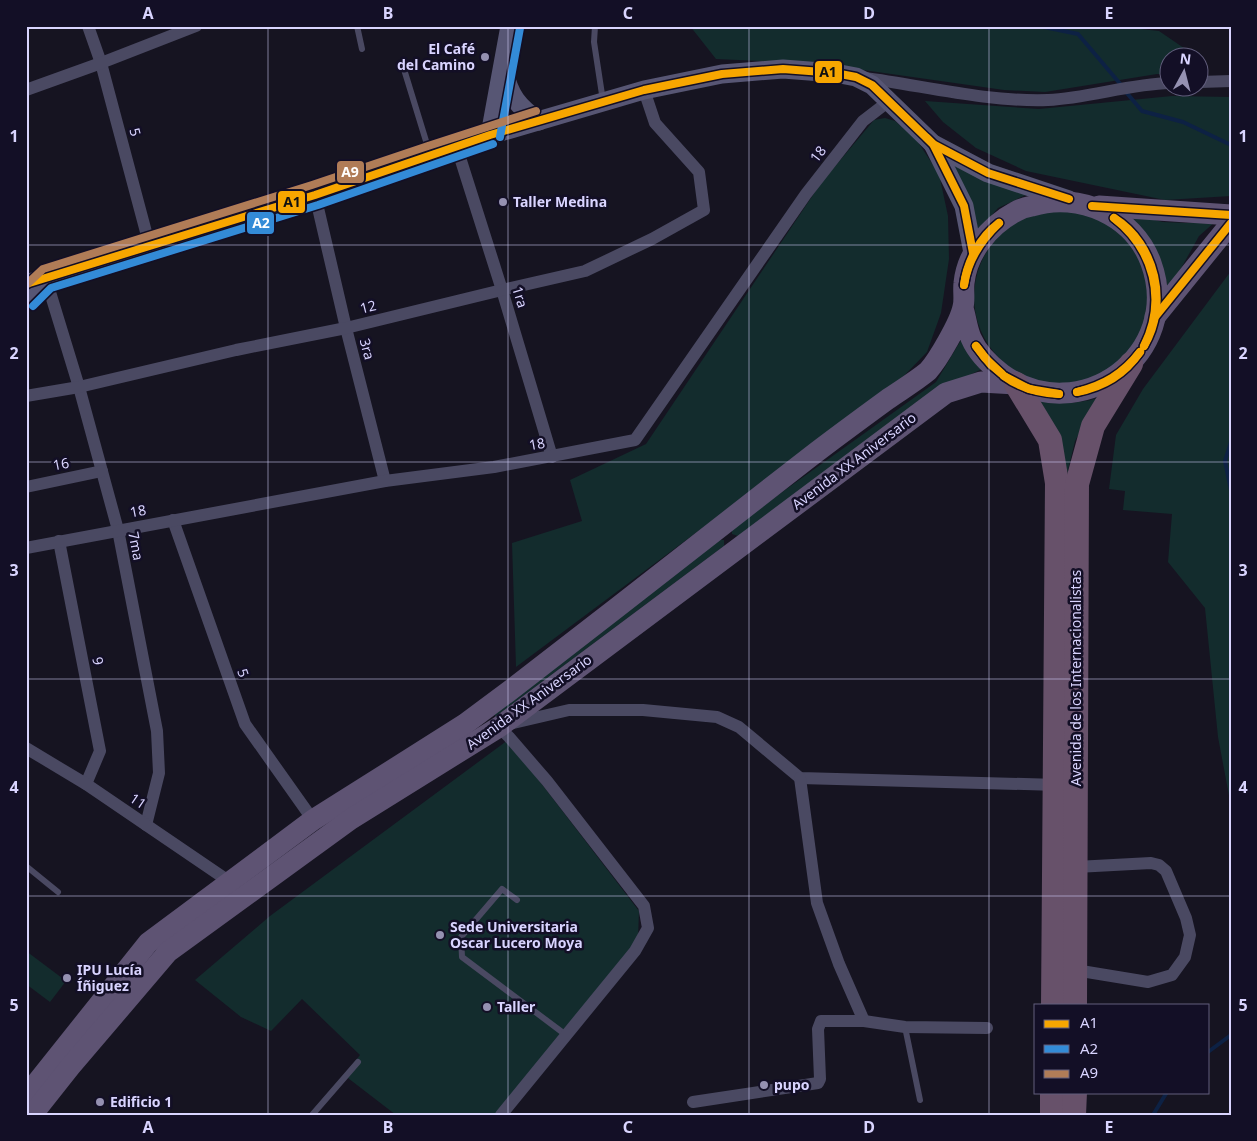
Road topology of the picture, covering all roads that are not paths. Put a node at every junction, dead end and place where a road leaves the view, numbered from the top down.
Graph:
1 (88, 26) edge
2 (196, 26) edge
3 (358, 26) edge
4 (510, 26) edge
5 (595, 26) edge
6 (362, 48) dead end
7 (101, 63) junction
8 (403, 66) dead end
9 (503, 69) junction
10 (856, 77) junction
11 (1231, 81) edge
12 (1210, 82) edge
13 (1160, 83) edge
14 (26, 90) edge
15 (644, 90) junction
16 (889, 101) junction
17 (604, 102) junction
18 (539, 121) junction
19 (490, 135) junction
20 (933, 144) junction
21 (457, 148) junction
22 (431, 155) junction
23 (315, 195) junction
24 (1085, 204) junction
25 (1231, 215) edge
26 (1231, 223) edge
27 (150, 247) junction
28 (973, 253) junction
29 (46, 278) junction
30 (26, 284) edge
31 (502, 290) junction
32 (26, 299) edge
33 (963, 308) junction
34 (1155, 317) junction
35 (346, 328) junction
36 (1131, 364) junction
37 (1016, 384) junction
38 (79, 387) junction
39 (26, 396) edge
40 (552, 457) junction
41 (102, 472) junction
42 (385, 481) junction
43 (26, 487) edge
44 (174, 520) junction
45 (118, 530) junction
46 (59, 541) junction
47 (26, 548) edge
48 (465, 724) junction
49 (499, 727) junction
50 (26, 748) edge
51 (800, 778) junction
52 (86, 784) junction
53 (1065, 785) junction
54 (313, 820) junction
55 (146, 824) junction
56 (26, 866) edge
57 (1076, 867) junction
58 (230, 882) junction
59 (58, 892) dead end
60 (517, 900) dead end
61 (1075, 970) junction
62 (1053, 1004) edge
63 (1075, 1004) edge
64 (864, 1021) junction
65 (905, 1027) junction
66 (987, 1028) dead end
67 (566, 1035) junction
68 (358, 1062) dead end
69 (26, 1096) edge
70 (920, 1100) dead end
71 (693, 1102) dead end
72 (32, 1115) edge
73 (312, 1115) edge
74 (501, 1115) edge

1 - 7 street, 5
2 - 7 street
3 - 6 lane
4 - 9 main road
5 - 17 lane
7 - 14 street
7 - 27 street, 5
8 - 22 lane
9 - 18 main road
9 - 19 main road
10 - 13 street
10 - 15 main road
10 - 16 main road
11 - 12 street
15 - 17 main road
15 - 31 street, 12
16 - 20 main road
16 - 40 street, 18
17 - 18 main road
18 - 19 main road
19 - 21 main road
20 - 24 main road
20 - 28 main road
21 - 22 main road
21 - 31 street, 1ra
22 - 23 main road
23 - 27 main road
23 - 35 street, 3ra
24 - 25 main road
24 - 28 main road
24 - 34 main road
26 - 34 main road
27 - 29 main road
28 - 33 main road
29 - 30 main road
29 - 32 main road
29 - 38 street, 7ma
31 - 35 street, 12
31 - 40 street, 1ra
33 - 37 main road
33 - 48 main road, Avenida XX Aniversario
34 - 36 main road
35 - 38 street, 12
35 - 42 street, 3ra
36 - 37 main road
36 - 53 highway, Avenida de los Internacionalistas
37 - 49 main road, Avenida XX Aniversario
37 - 53 highway, Avenida de los Internacionalistas
38 - 39 street, 12
38 - 41 street, 7ma
40 - 42 street, 18
41 - 43 street, 16
41 - 45 street, 7ma
42 - 44 street, 18
44 - 45 street, 18
44 - 54 street, 5
45 - 46 street, 18
45 - 55 street, 7ma
46 - 47 street, 18
46 - 52 street, 9
48 - 49 street
48 - 54 main road, Avenida XX Aniversario
49 - 51 street
49 - 67 street
49 - 72 main road, Avenida XX Aniversario
50 - 52 street, 11
51 - 53 street
51 - 64 street
52 - 55 street, 11
53 - 57 highway, Avenida de los Internacionalistas
53 - 62 highway, Avenida de los Internacionalistas
54 - 58 main road, Avenida XX Aniversario
55 - 58 street, 11
56 - 59 lane
57 - 61 highway, Avenida de los Internacionalistas
57 - 61 street
58 - 69 main road, Avenida XX Aniversario
60 - 67 lane
61 - 63 highway, Avenida de los Internacionalistas
64 - 65 street
64 - 71 street
65 - 66 street
65 - 70 lane
67 - 74 street
68 - 73 lane

